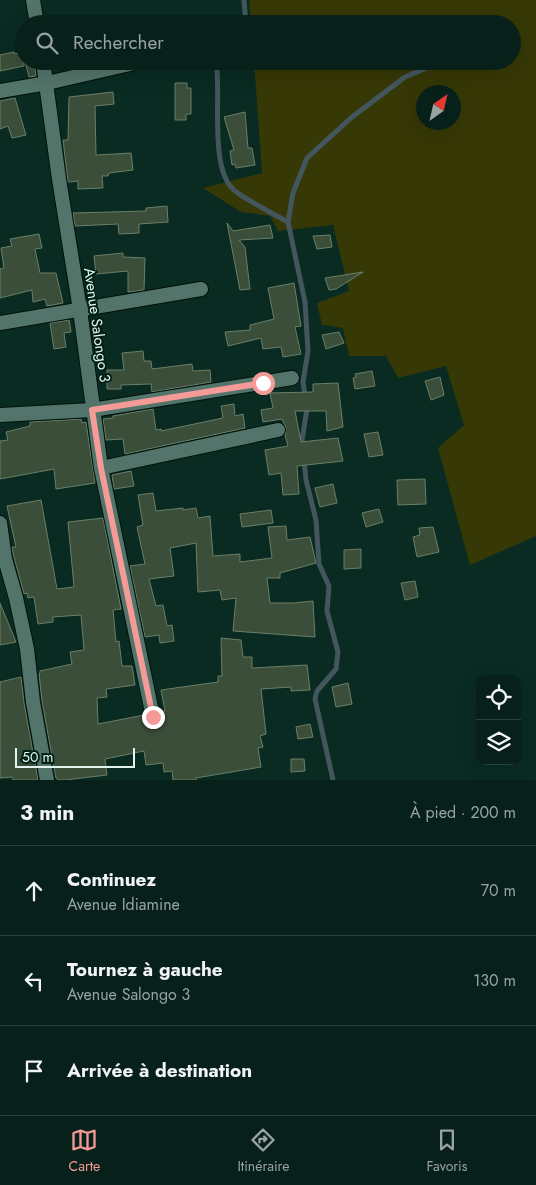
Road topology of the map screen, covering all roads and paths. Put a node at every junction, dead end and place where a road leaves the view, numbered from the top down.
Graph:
1 (32, 0) edge
2 (35, 15) edge
3 (45, 70) edge
4 (104, 70) edge
5 (47, 83) junction
6 (0, 92) edge
7 (201, 289) dead end
8 (80, 310) junction
9 (0, 323) edge
10 (292, 378) dead end
11 (92, 410) junction
12 (0, 415) edge
13 (278, 430) dead end
14 (101, 468) junction
15 (0, 523) edge
16 (153, 717) dead end
17 (47, 780) edge

1 - 2 street
3 - 5 street, Avenue Salongo 3
4 - 5 street
5 - 6 street
5 - 8 street, Avenue Salongo 3
7 - 8 street
8 - 9 street
8 - 11 street, Avenue Salongo 3
10 - 11 street
11 - 12 street
11 - 14 street, Avenue Salongo 3
13 - 14 street
14 - 16 street, Avenue Salongo 3
15 - 17 street

